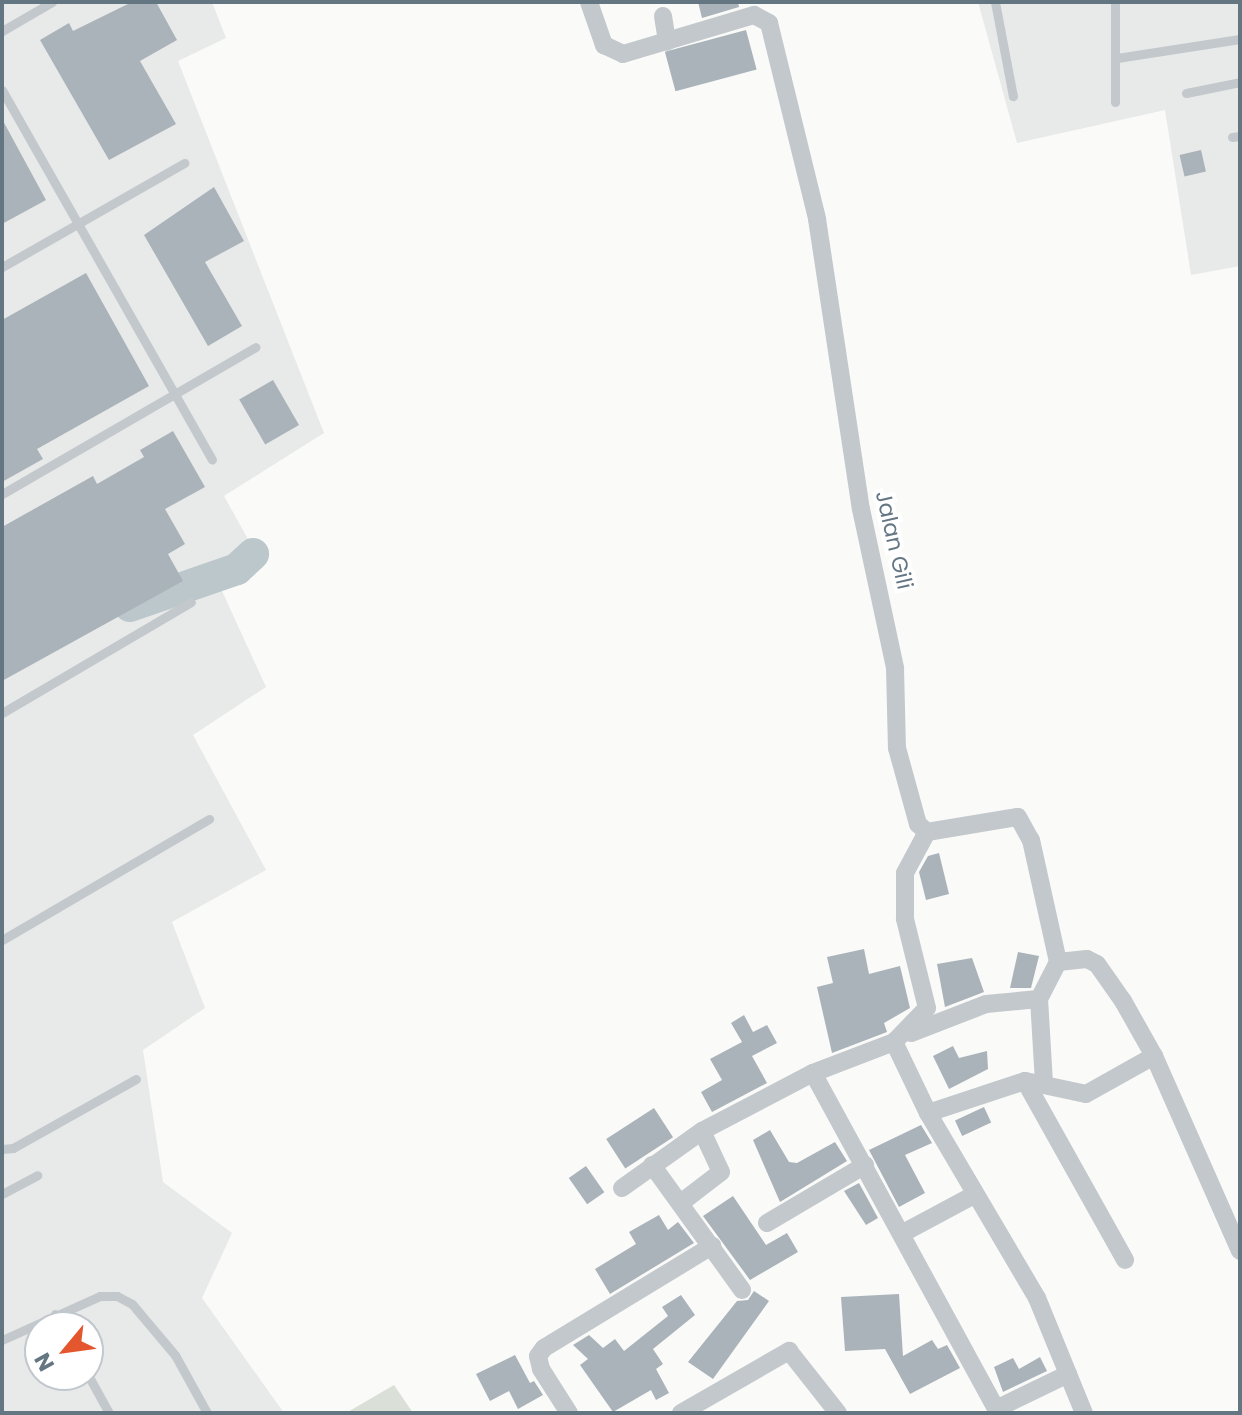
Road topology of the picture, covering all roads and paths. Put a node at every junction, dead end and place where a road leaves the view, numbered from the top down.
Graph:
1 (52, 2) edge
2 (589, 2) edge
3 (995, 2) edge
4 (1115, 2) edge
5 (663, 16) dead end
6 (2, 31) edge
7 (1240, 39) edge
8 (667, 42) junction
9 (1117, 58) junction
10 (1240, 82) edge
11 (2, 90) edge
12 (1186, 93) dead end
13 (1013, 96) dead end
14 (1115, 102) dead end
15 (184, 163) dead end
16 (79, 224) junction
17 (2, 267) edge
18 (256, 347) dead end
19 (175, 393) junction
20 (212, 459) dead end
21 (2, 494) edge
22 (191, 602) dead end
23 (2, 713) edge
24 (209, 819) dead end
25 (927, 832) junction
26 (2, 940) edge
27 (1058, 962) junction
28 (1039, 999) junction
29 (894, 1042) junction
30 (1154, 1056) junction
31 (813, 1073) junction
32 (136, 1079) dead end
33 (1025, 1081) junction
34 (1044, 1083) junction
35 (928, 1113) junction
36 (702, 1131) junction
37 (2, 1149) edge
38 (652, 1165) junction
39 (865, 1165) junction
40 (37, 1175) dead end
41 (622, 1188) dead end
42 (2, 1194) edge
43 (974, 1195) junction
44 (682, 1202) junction
45 (767, 1223) dead end
46 (903, 1233) junction
47 (712, 1246) junction
48 (1240, 1251) edge
49 (1125, 1260) dead end
50 (742, 1290) dead end
51 (62, 1311) edge
52 (24, 1329) edge
53 (2, 1340) edge
54 (1068, 1374) junction
55 (97, 1391) edge
56 (997, 1411) edge
57 (836, 1412) edge
58 (109, 1413) edge
59 (207, 1413) edge
60 (569, 1413) edge
61 (681, 1413) edge
62 (1084, 1413) edge

1 - 6 lane
2 - 8 street
3 - 13 lane
4 - 9 lane
5 - 8 street
7 - 9 lane
8 - 25 street, Jalan Gili
9 - 14 lane
10 - 12 lane
11 - 16 lane
15 - 16 lane
16 - 17 lane
16 - 19 lane
18 - 19 lane
19 - 20 lane
19 - 21 lane
22 - 23 lane
24 - 26 lane
25 - 27 street
25 - 29 street
27 - 28 street
27 - 30 street
28 - 29 street
28 - 34 street
29 - 31 street
29 - 35 street
30 - 34 street
30 - 48 street
31 - 36 street
31 - 39 street
32 - 37 lane
33 - 34 street
33 - 35 street
33 - 49 street
35 - 43 street
36 - 38 street
36 - 44 street
38 - 41 street
38 - 44 street
39 - 45 street
39 - 46 street
40 - 42 lane
43 - 46 street
43 - 54 street
44 - 47 street
46 - 56 street
47 - 50 street
47 - 60 street
51 - 59 lane
52 - 53 lane
54 - 56 street
54 - 62 street
55 - 58 lane
57 - 61 street

